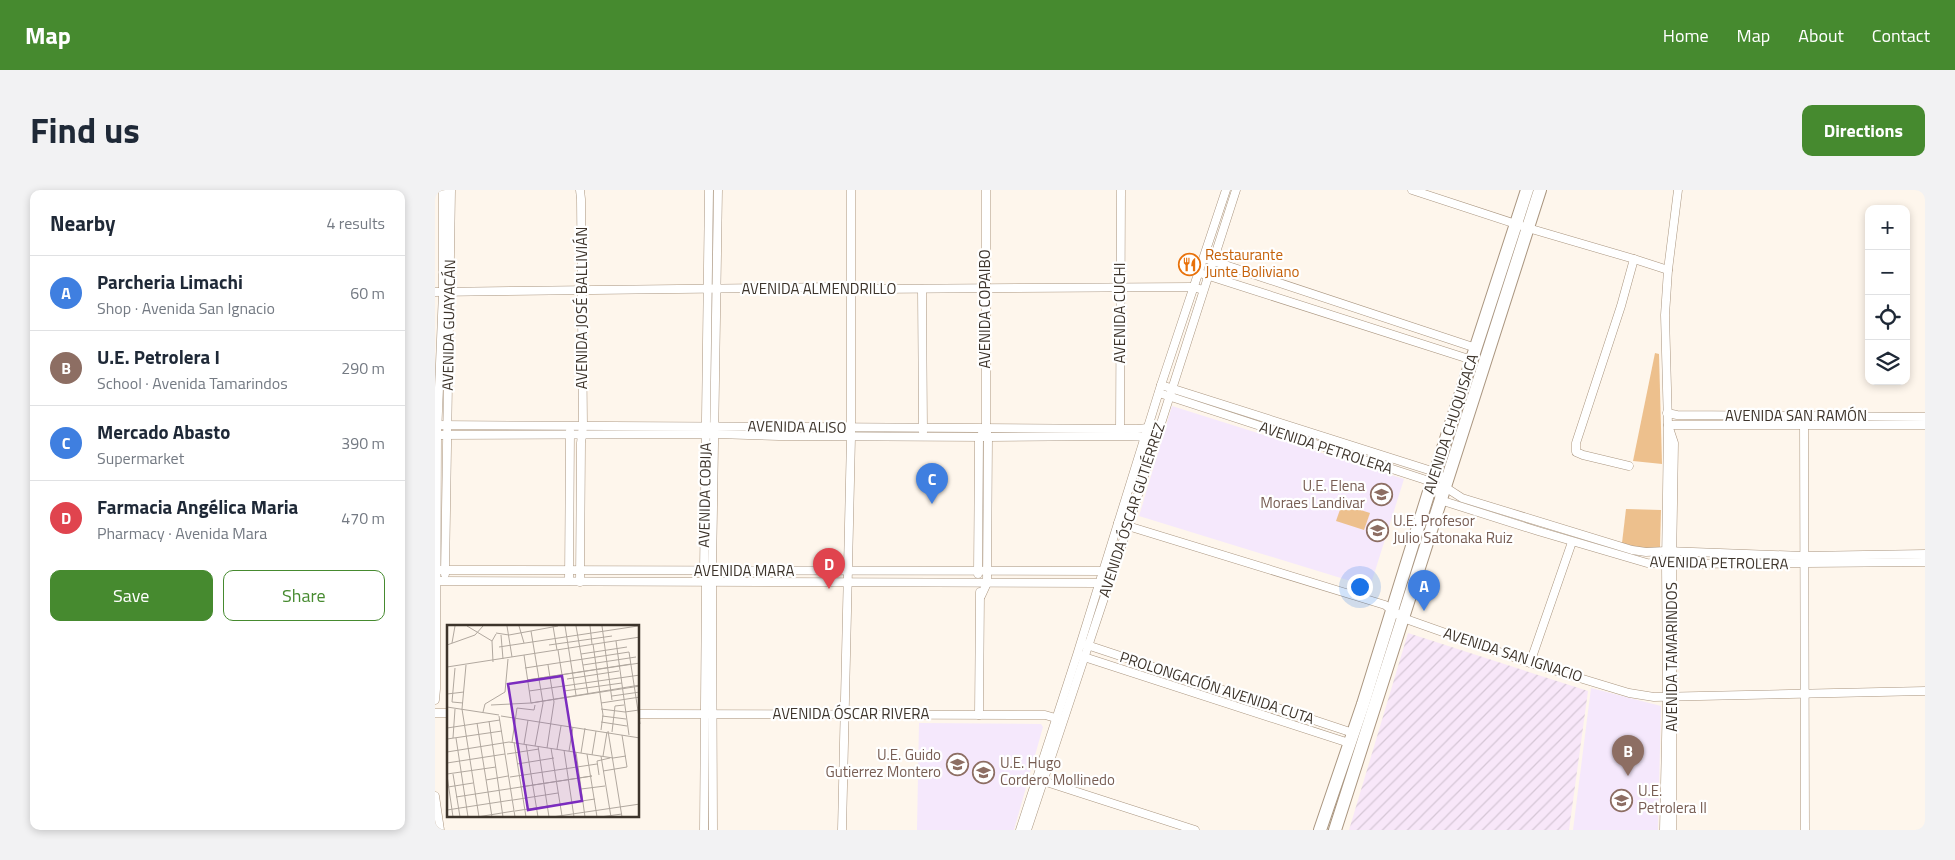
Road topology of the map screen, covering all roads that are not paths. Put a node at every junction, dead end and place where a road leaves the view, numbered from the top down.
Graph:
1 (443, 190) edge
2 (451, 190) edge
3 (580, 190) edge
4 (709, 190) edge
5 (718, 190) edge
6 (851, 190) edge
7 (985, 190) edge
8 (1121, 190) edge
9 (1226, 190) edge
10 (1236, 190) edge
11 (1412, 190) edge
12 (1527, 190) edge
13 (1540, 190) edge
14 (1679, 190) edge
15 (1522, 226) junction
16 (1203, 258) junction
17 (1634, 259) junction
18 (1212, 261) junction
19 (1668, 270) junction
20 (1199, 272) junction
21 (1208, 275) junction
22 (1120, 286) junction
23 (1193, 287) junction
24 (712, 288) junction
25 (852, 288) junction
26 (985, 288) junction
27 (922, 289) junction
28 (581, 290) junction
29 (1203, 290) junction
30 (443, 292) edge
31 (1474, 354) junction
32 (1160, 389) junction
33 (1170, 392) junction
34 (1667, 413) junction
35 (1804, 417) junction
36 (1925, 417) edge
37 (1667, 424) junction
38 (436, 425) edge
39 (1925, 425) edge
40 (448, 426) junction
41 (571, 426) junction
42 (583, 426) junction
43 (1804, 426) junction
44 (851, 427) junction
45 (1159, 427) junction
46 (923, 428) junction
47 (986, 428) junction
48 (1147, 428) junction
49 (706, 430) junction
50 (716, 430) junction
51 (1120, 432) junction
52 (436, 434) edge
53 (447, 434) junction
54 (571, 435) junction
55 (582, 435) junction
56 (923, 436) junction
57 (851, 437) junction
58 (979, 437) junction
59 (988, 437) junction
60 (1144, 437) junction
61 (1155, 437) junction
62 (1629, 466) dead end
63 (1433, 477) junction
64 (1445, 486) junction
65 (1440, 500) junction
66 (1546, 522) junction
67 (1118, 523) junction
68 (1128, 526) junction
69 (1543, 533) junction
70 (1572, 542) junction
71 (1669, 551) junction
72 (1925, 554) edge
73 (1805, 560) junction
74 (1925, 562) edge
75 (1669, 564) junction
76 (569, 569) junction
77 (579, 569) junction
78 (436, 570) edge
79 (847, 570) junction
80 (445, 571) junction
81 (704, 571) junction
82 (712, 571) junction
83 (978, 571) junction
84 (987, 571) junction
85 (1103, 571) junction
86 (1112, 573) junction
87 (436, 581) edge
88 (445, 581) junction
89 (569, 581) junction
90 (709, 581) junction
91 (579, 582) junction
92 (847, 583) junction
93 (978, 583) junction
94 (987, 583) junction
95 (1099, 583) junction
96 (1108, 586) junction
97 (981, 596) junction
98 (1392, 610) junction
99 (1403, 618) junction
100 (1085, 644) junction
101 (1081, 656) junction
102 (1530, 663) junction
103 (1925, 691) edge
104 (1803, 693) junction
105 (1670, 696) junction
106 (435, 700) edge
107 (1369, 706) junction
108 (640, 714) edge
109 (709, 714) junction
110 (843, 714) junction
111 (979, 715) junction
112 (1059, 719) junction
113 (1351, 738) junction
114 (1039, 780) junction
115 (435, 796) edge
116 (439, 830) edge
117 (704, 830) edge
118 (713, 830) edge
119 (842, 830) edge
120 (1020, 830) edge
121 (1027, 830) edge
122 (1195, 830) edge
123 (1320, 830) edge
124 (1335, 830) edge
125 (1664, 830) edge
126 (1673, 830) edge
127 (1805, 830) edge

1 - 30 street, AVENIDA GUAYACÁN
2 - 30 street, AVENIDA GUAYACÁN
3 - 28 street, AVENIDA JOSÉ BALLIVIÁN
4 - 24 street, AVENIDA COBIJA
5 - 24 street, AVENIDA COBIJA
6 - 25 street
7 - 26 street, AVENIDA COPAIBO
8 - 22 street, AVENIDA CUCHI
9 - 16 street, AVENIDA ÓSCAR GUTIÉRREZ
10 - 18 street, AVENIDA ÓSCAR GUTIÉRREZ
11 - 15 street
12 - 15 main road, AVENIDA CHUQUISACA
13 - 15 main road, AVENIDA CHUQUISACA
14 - 19 street, AVENIDA TAMARINDOS
15 - 17 street
15 - 31 main road, AVENIDA CHUQUISACA
15 - 64 main road, AVENIDA CHUQUISACA
16 - 18 street
16 - 20 street, AVENIDA ÓSCAR GUTIÉRREZ
17 - 19 street
17 - 62 street
18 - 21 street, AVENIDA ÓSCAR GUTIÉRREZ
18 - 31 street
19 - 34 street, AVENIDA TAMARINDOS
20 - 21 street
20 - 23 street, AVENIDA ÓSCAR GUTIÉRREZ
21 - 29 street, AVENIDA ÓSCAR GUTIÉRREZ
21 - 31 street
22 - 23 street, AVENIDA ALMENDRILLO
22 - 26 street, AVENIDA ALMENDRILLO
22 - 51 street, AVENIDA CUCHI
23 - 29 street, AVENIDA ALMENDRILLO
23 - 32 street, AVENIDA ÓSCAR GUTIÉRREZ
24 - 25 street, AVENIDA ALMENDRILLO
24 - 28 street, AVENIDA ALMENDRILLO
24 - 49 street, AVENIDA COBIJA
24 - 50 street, AVENIDA COBIJA
25 - 27 street, AVENIDA ALMENDRILLO
25 - 44 street
26 - 27 street, AVENIDA ALMENDRILLO
26 - 47 street, AVENIDA COPAIBO
27 - 46 street
28 - 30 street, AVENIDA ALMENDRILLO
28 - 42 street, AVENIDA JOSÉ BALLIVIÁN
29 - 33 street, AVENIDA ÓSCAR GUTIÉRREZ
30 - 38 street, AVENIDA GUAYACÁN
30 - 40 street, AVENIDA GUAYACÁN
31 - 63 main road, AVENIDA CHUQUISACA
32 - 33 street, AVENIDA PETROLERA
32 - 48 street, AVENIDA ÓSCAR GUTIÉRREZ
33 - 45 street, AVENIDA ÓSCAR GUTIÉRREZ
33 - 63 street, AVENIDA PETROLERA
34 - 35 street, AVENIDA SAN RAMÓN
34 - 37 street, AVENIDA TAMARINDOS
35 - 36 street, AVENIDA SAN RAMÓN
35 - 43 street
37 - 43 street, AVENIDA SAN RAMÓN
37 - 71 street, AVENIDA TAMARINDOS
38 - 40 street, AVENIDA ALISO
38 - 52 street, AVENIDA GUAYACÁN
39 - 43 street, AVENIDA SAN RAMÓN
40 - 41 street, AVENIDA ALISO
40 - 53 street, AVENIDA GUAYACÁN
41 - 42 street, AVENIDA ALISO
41 - 54 street
42 - 49 street, AVENIDA ALISO
42 - 55 street, AVENIDA JOSÉ BALLIVIÁN
43 - 73 street
44 - 46 street, AVENIDA ALISO
44 - 50 street, AVENIDA ALISO
44 - 57 street
45 - 48 street, AVENIDA ALISO
45 - 61 street, AVENIDA ÓSCAR GUTIÉRREZ
46 - 47 street, AVENIDA ALISO
46 - 56 street
47 - 51 street, AVENIDA ALISO
47 - 58 street
47 - 59 street, AVENIDA COPAIBO
48 - 51 street, AVENIDA ALISO
48 - 60 street, AVENIDA ÓSCAR GUTIÉRREZ
49 - 50 street, AVENIDA ALISO
49 - 55 street, AVENIDA ALISO
49 - 81 street, AVENIDA COBIJA
50 - 57 street, AVENIDA ALISO
50 - 82 street, AVENIDA COBIJA
51 - 59 street, AVENIDA ALISO
51 - 60 street, AVENIDA ALISO
52 - 53 street, AVENIDA ALISO
52 - 78 street, AVENIDA GUAYACÁN
53 - 54 street, AVENIDA ALISO
53 - 80 street, AVENIDA GUAYACÁN
54 - 55 street, AVENIDA ALISO
54 - 76 street
55 - 77 street, AVENIDA JOSÉ BALLIVIÁN
56 - 57 street, AVENIDA ALISO
56 - 58 street, AVENIDA ALISO
57 - 79 street
58 - 59 street, AVENIDA ALISO
58 - 83 street, AVENIDA COPAIBO
59 - 84 street, AVENIDA COPAIBO
60 - 61 street, AVENIDA ALISO
60 - 67 street, AVENIDA ÓSCAR GUTIÉRREZ
61 - 68 street, AVENIDA ÓSCAR GUTIÉRREZ
63 - 64 street, AVENIDA PETROLERA
63 - 65 street
63 - 98 main road, AVENIDA CHUQUISACA
64 - 65 main road, AVENIDA CHUQUISACA
64 - 66 street, AVENIDA PETROLERA
65 - 69 street, AVENIDA PETROLERA
65 - 99 main road, AVENIDA CHUQUISACA
66 - 69 street
66 - 71 street, AVENIDA PETROLERA
67 - 68 street, AVENIDA SAN IGNACIO
67 - 85 street, AVENIDA ÓSCAR GUTIÉRREZ
68 - 86 street, AVENIDA ÓSCAR GUTIÉRREZ
68 - 98 street, AVENIDA SAN IGNACIO
69 - 70 street, AVENIDA PETROLERA
70 - 75 street, AVENIDA PETROLERA
70 - 102 street
71 - 73 street, AVENIDA PETROLERA
71 - 75 street, AVENIDA TAMARINDOS
72 - 73 street, AVENIDA PETROLERA
73 - 74 street, AVENIDA PETROLERA
73 - 75 street, AVENIDA PETROLERA
73 - 104 street
75 - 105 street, AVENIDA TAMARINDOS
76 - 77 street, AVENIDA MARA
76 - 80 street, AVENIDA MARA
76 - 89 street
77 - 81 street, AVENIDA MARA
77 - 91 street, AVENIDA JOSÉ BALLIVIÁN
78 - 80 street, AVENIDA MARA
78 - 87 street, AVENIDA GUAYACÁN
79 - 82 street, AVENIDA MARA
79 - 83 street, AVENIDA MARA
79 - 92 street
80 - 88 street, AVENIDA GUAYACÁN
81 - 82 street, AVENIDA MARA
81 - 90 street, AVENIDA COBIJA
82 - 90 street, AVENIDA COBIJA
83 - 84 street, AVENIDA MARA
83 - 93 street, AVENIDA COPAIBO
84 - 85 street, AVENIDA MARA
84 - 94 street, AVENIDA COPAIBO
85 - 86 street, AVENIDA MARA
85 - 95 street, AVENIDA ÓSCAR GUTIÉRREZ
86 - 96 street, AVENIDA ÓSCAR GUTIÉRREZ
87 - 88 street, AVENIDA MARA
87 - 106 street, AVENIDA GUAYACÁN
88 - 89 street, AVENIDA MARA
89 - 91 street, AVENIDA MARA
90 - 91 street, AVENIDA MARA
90 - 92 street, AVENIDA MARA
90 - 109 street, AVENIDA COBIJA
92 - 93 street, AVENIDA MARA
92 - 110 street
93 - 94 street, AVENIDA MARA
93 - 97 street, AVENIDA COPAIBO
94 - 95 street, AVENIDA MARA
94 - 97 street, AVENIDA COPAIBO
95 - 96 street, AVENIDA MARA
95 - 100 street, AVENIDA ÓSCAR GUTIÉRREZ
96 - 100 street, AVENIDA ÓSCAR GUTIÉRREZ
97 - 111 street, AVENIDA COPAIBO
98 - 99 street, AVENIDA SAN IGNACIO
98 - 107 main road, AVENIDA CHUQUISACA
99 - 102 street, AVENIDA SAN IGNACIO
99 - 107 main road, AVENIDA CHUQUISACA
100 - 101 street, AVENIDA ÓSCAR GUTIÉRREZ
100 - 113 street, PROLONGACIÓN AVENIDA CUTA
101 - 112 street, AVENIDA ÓSCAR GUTIÉRREZ
101 - 113 street, PROLONGACIÓN AVENIDA CUTA
102 - 105 street, AVENIDA SAN IGNACIO
103 - 104 street, AVENIDA SAN IGNACIO
104 - 105 street, AVENIDA SAN IGNACIO
104 - 127 street
105 - 125 street, AVENIDA TAMARINDOS
105 - 126 street, AVENIDA TAMARINDOS
107 - 113 main road, AVENIDA CHUQUISACA
107 - 124 main road, AVENIDA CHUQUISACA
108 - 109 street, AVENIDA ÓSCAR RIVERA
109 - 110 street, AVENIDA ÓSCAR RIVERA
109 - 117 street, AVENIDA COBIJA
109 - 118 street, AVENIDA COBIJA
110 - 111 street, AVENIDA ÓSCAR RIVERA
110 - 119 street
111 - 112 street, AVENIDA ÓSCAR RIVERA
112 - 114 street, AVENIDA ÓSCAR GUTIÉRREZ
113 - 123 main road, AVENIDA CHUQUISACA
114 - 120 street, AVENIDA ÓSCAR GUTIÉRREZ
114 - 121 street, AVENIDA ÓSCAR GUTIÉRREZ
114 - 122 street
115 - 116 street

